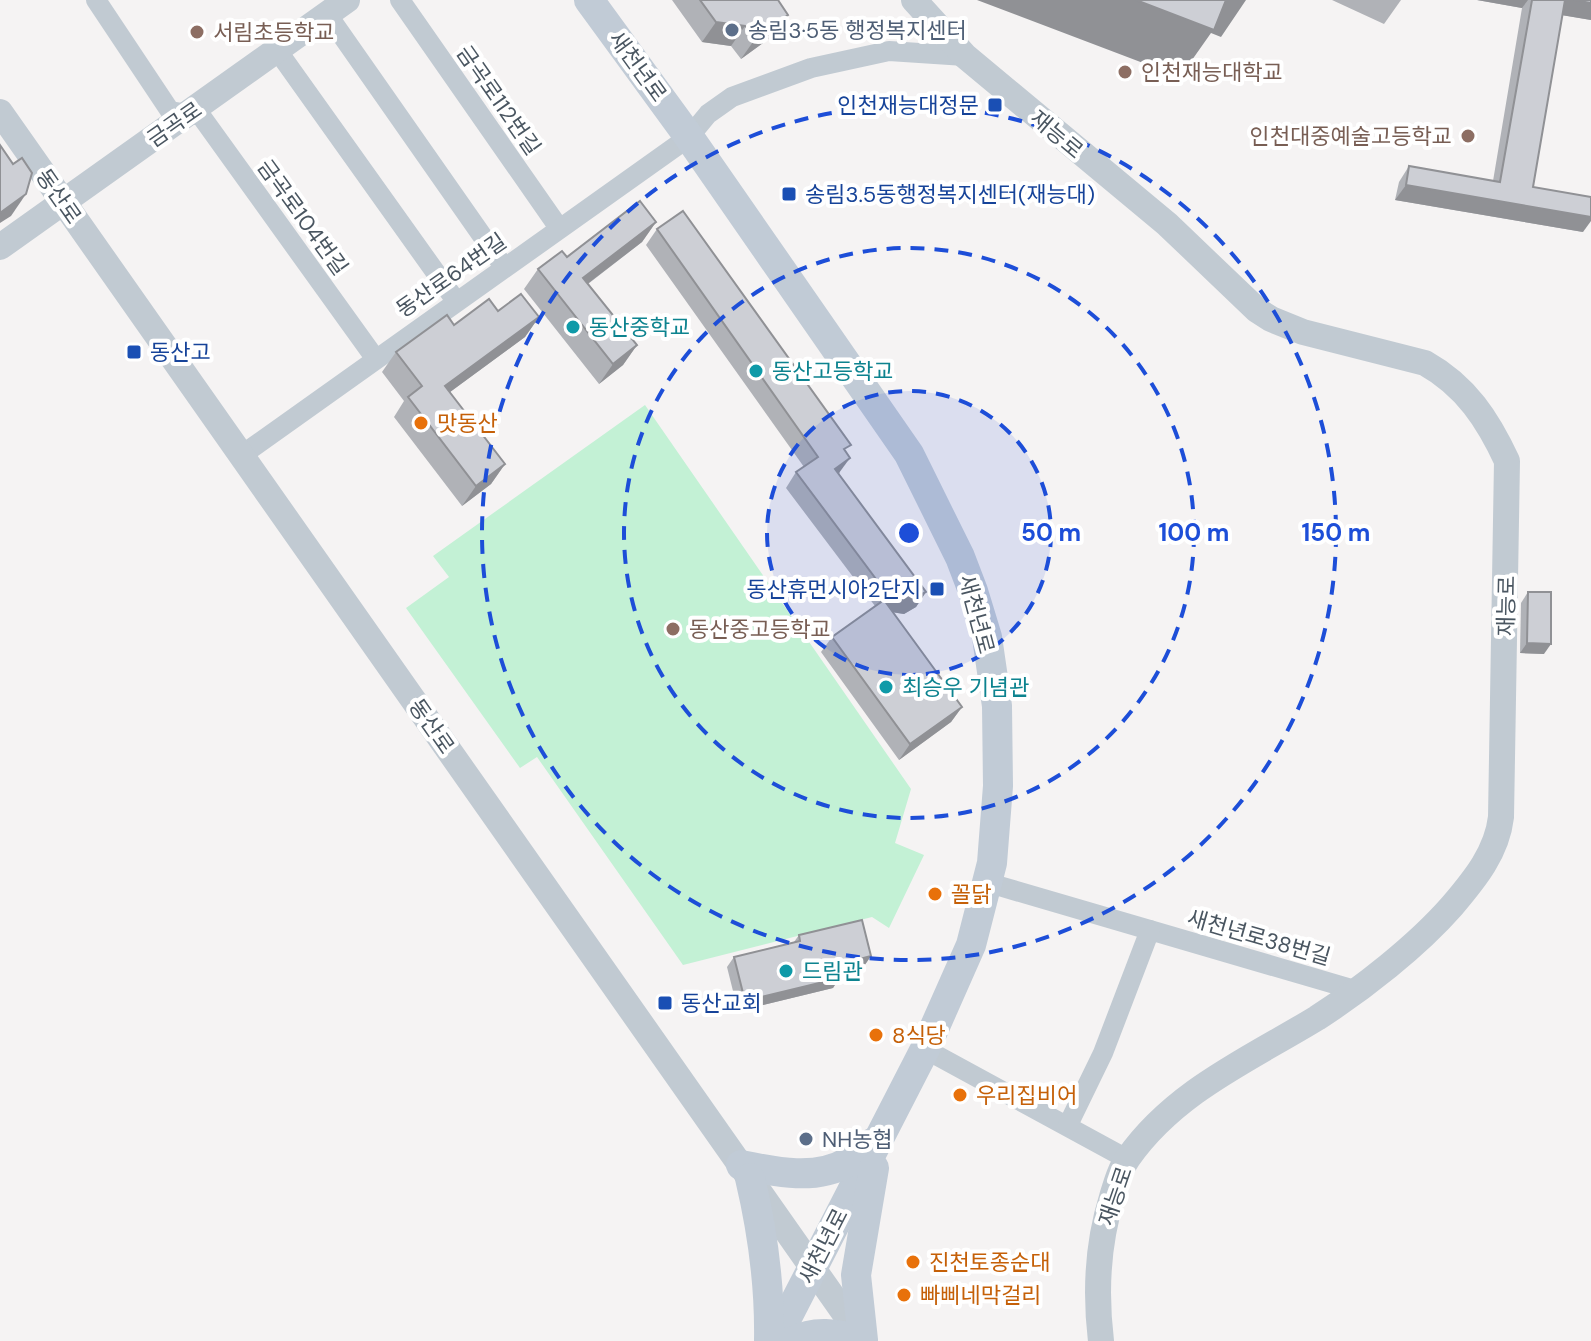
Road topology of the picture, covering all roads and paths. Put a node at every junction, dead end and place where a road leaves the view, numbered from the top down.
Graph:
1 (96, 0) edge
2 (400, 0) edge
3 (589, 0) edge
4 (914, 0) edge
5 (337, 7) edge
6 (277, 50) junction
7 (965, 56) junction
8 (0, 112) edge
9 (186, 115) junction
10 (689, 137) junction
11 (64, 203) junction
12 (559, 228) junction
13 (0, 247) edge
14 (504, 267) junction
15 (456, 301) junction
16 (375, 358) junction
17 (242, 455) junction
18 (989, 883) junction
19 (1150, 930) junction
20 (1355, 990) junction
21 (925, 1049) junction
22 (1068, 1125) junction
23 (879, 1138) junction
24 (1127, 1159) junction
25 (745, 1172) junction
26 (812, 1267) junction
27 (769, 1341) edge
28 (775, 1341) edge
29 (794, 1341) edge
30 (863, 1341) edge
31 (1101, 1341) edge

1 - 9 street
2 - 12 street, 금곡로112번길
3 - 10 main road, 새천년로
4 - 7 street, 재능로
5 - 6 street, 금곡로
5 - 14 street
6 - 9 street, 금곡로
6 - 15 street
7 - 10 street, 동산로64번길
7 - 20 street, 재능로
8 - 11 street, 동산로
9 - 11 street, 금곡로
9 - 16 street, 금곡로104번길
10 - 12 street, 동산로64번길
10 - 18 main road, 새천년로
11 - 13 street, 금곡로
11 - 17 street, 동산로
12 - 14 street, 동산로64번길
14 - 15 street, 동산로64번길
15 - 16 street, 동산로64번길
16 - 17 street, 동산로64번길
17 - 25 street, 동산로
18 - 19 street, 새천년로38번길
18 - 21 main road, 새천년로
19 - 20 street, 새천년로38번길
19 - 22 street
20 - 24 street, 재능로
21 - 22 street
21 - 23 main road, 새천년로
22 - 24 street
23 - 25 main road
23 - 26 main road, 새천년로
23 - 30 main road
24 - 31 street, 재능로
25 - 26 street, 동산로
25 - 27 main road
26 - 28 main road, 새천년로
26 - 30 street, 동산로
29 - 30 main road

